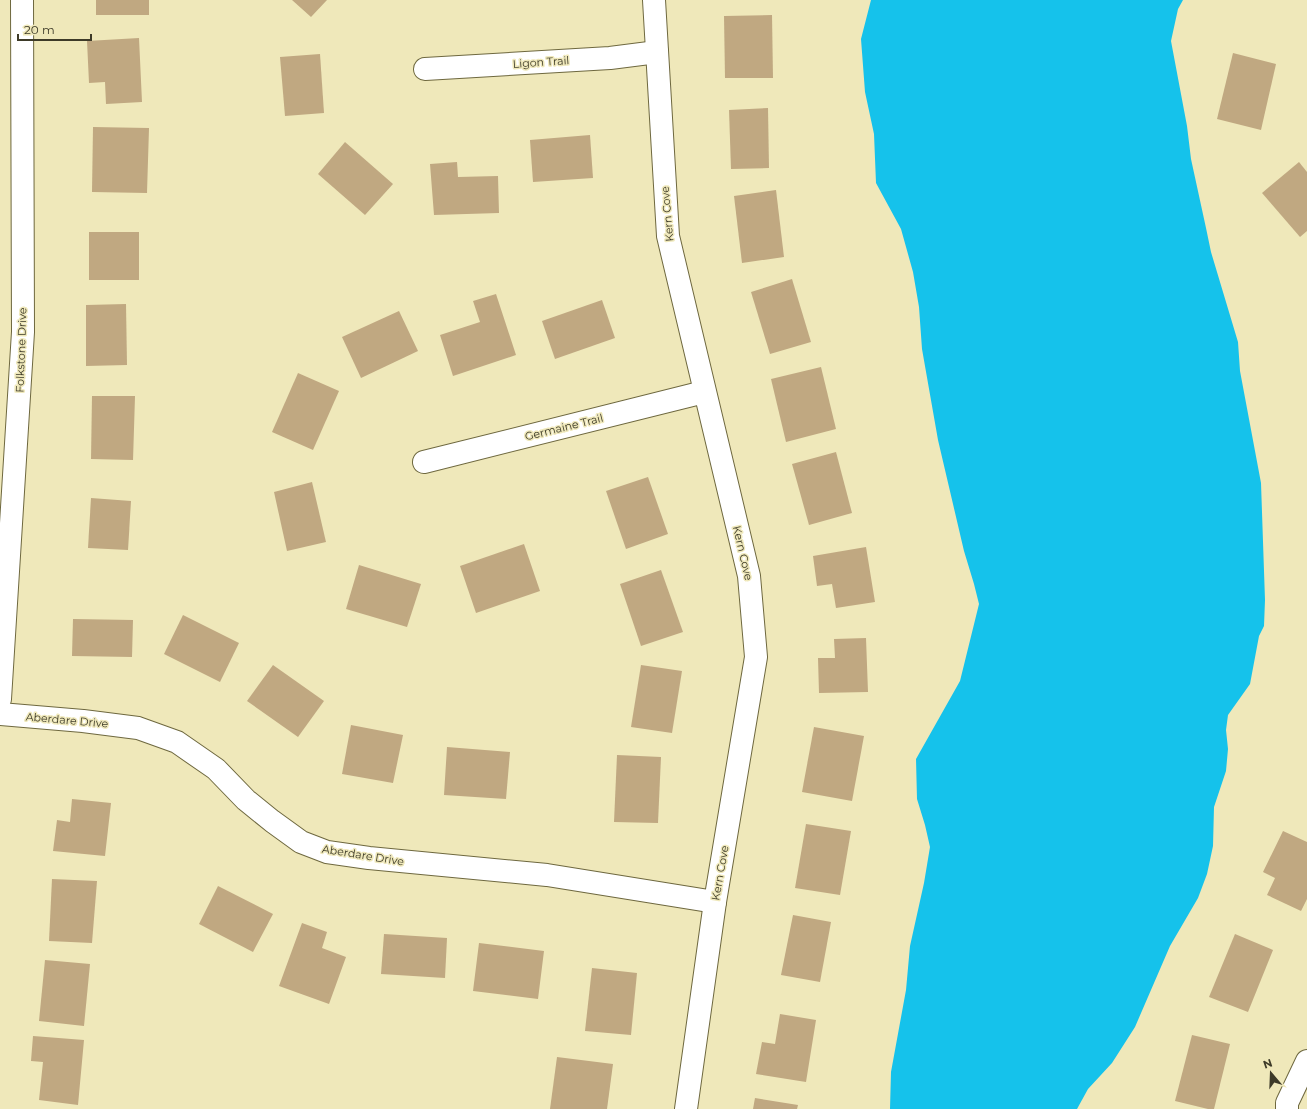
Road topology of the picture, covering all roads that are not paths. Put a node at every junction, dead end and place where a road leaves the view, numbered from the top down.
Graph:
1 (22, 0) edge
2 (654, 0) edge
3 (657, 52) junction
4 (425, 69) dead end
5 (704, 392) junction
6 (424, 462) dead end
7 (0, 699) edge
8 (0, 714) edge
9 (715, 902) junction
10 (1307, 1061) edge
11 (686, 1109) edge
12 (1287, 1109) edge

1 - 7 street, Folkstone Drive
2 - 3 street, Kern Cove
3 - 4 street, Ligon Trail
3 - 5 street, Kern Cove
5 - 6 street, Germaine Trail
5 - 9 street, Kern Cove
8 - 9 street, Aberdare Drive
9 - 11 street, Kern Cove
10 - 12 street

